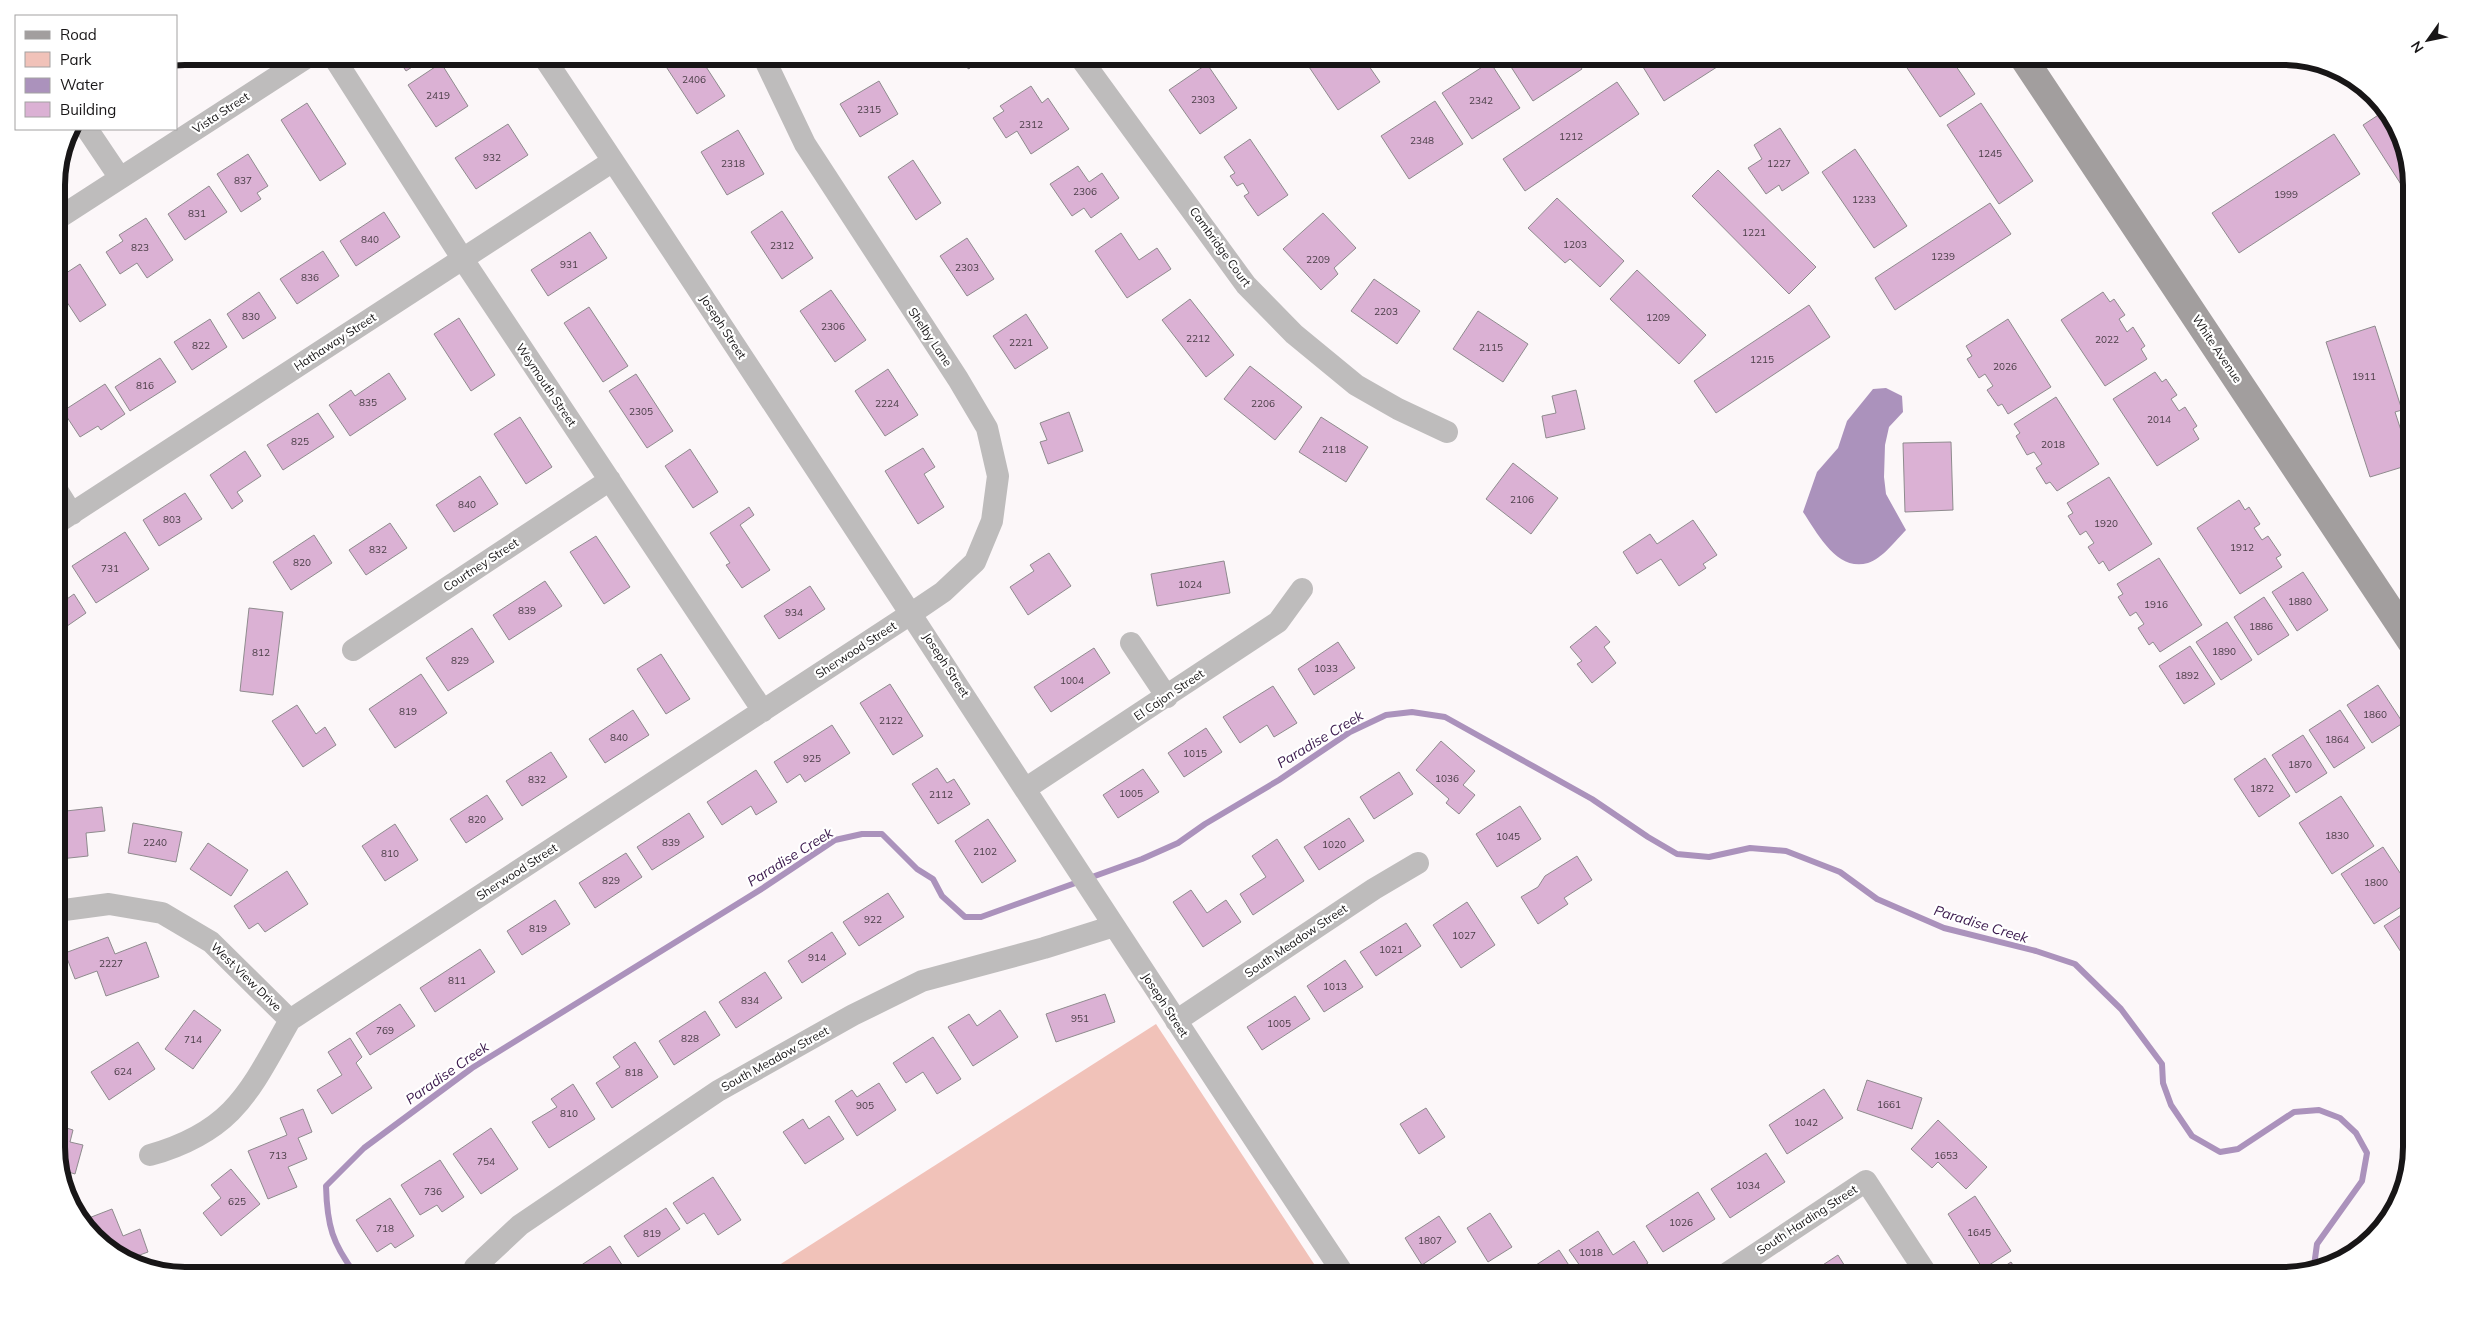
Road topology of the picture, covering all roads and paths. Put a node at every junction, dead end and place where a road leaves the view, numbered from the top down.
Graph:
1 (295, 65) edge
2 (339, 65) edge
3 (549, 65) edge
4 (767, 65) edge
5 (1085, 65) edge
6 (2028, 65) edge
7 (88, 130) edge
8 (613, 161) junction
9 (120, 178) junction
10 (65, 213) edge
11 (462, 258) junction
12 (1447, 432) dead end
13 (610, 480) junction
14 (65, 517) edge
15 (1302, 589) dead end
16 (912, 613) junction
17 (2403, 629) edge
18 (1131, 643) dead end
19 (353, 650) dead end
20 (1166, 697) junction
21 (763, 711) junction
22 (1025, 789) junction
23 (1418, 863) dead end
24 (65, 910) edge
25 (1114, 926) junction
26 (290, 1020) junction
27 (1176, 1021) junction
28 (150, 1155) dead end
29 (475, 1267) dead end
30 (1339, 1267) edge
31 (1737, 1267) edge
32 (1922, 1267) edge

1 - 9 street, Vista Street
2 - 11 street, Weymouth Street
3 - 8 street, Joseph Street
4 - 16 street, Shelby Lane
5 - 12 street, Cambridge Court
6 - 17 street, White Avenue
7 - 9 street
8 - 11 street, Hathaway Street
8 - 16 street, Joseph Street
9 - 10 street, Vista Street
11 - 13 street, Weymouth Street
11 - 14 street, Hathaway Street
13 - 19 street, Courtney Street
13 - 21 street, Weymouth Street
15 - 20 street, El Cajon Street
16 - 21 street, Sherwood Street
16 - 22 street, Joseph Street
18 - 20 street
20 - 22 street, El Cajon Street
21 - 26 street, Sherwood Street
22 - 25 street, Joseph Street
23 - 27 street, South Meadow Street
24 - 26 street, West View Drive
25 - 27 street, Joseph Street
25 - 29 street, South Meadow Street
26 - 28 street, Sherwood Street
27 - 30 street, Joseph Street
31 - 32 street, South Harding Street

